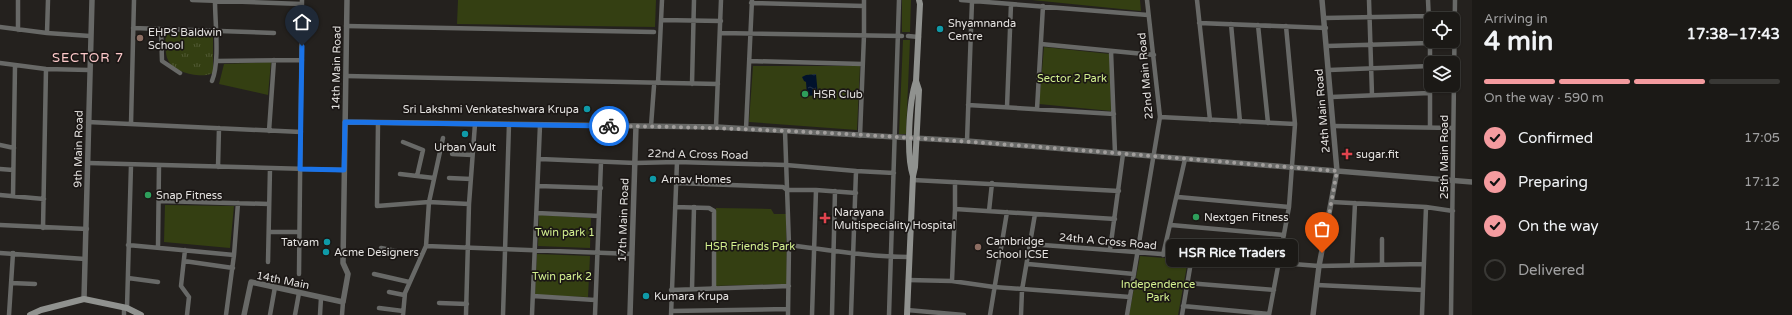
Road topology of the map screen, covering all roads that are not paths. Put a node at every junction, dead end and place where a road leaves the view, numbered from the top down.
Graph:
1 (18, 0) edge
2 (48, 0) edge
3 (92, 0) edge
4 (134, 0) edge
5 (192, 0) edge
6 (347, 0) edge
7 (662, 0) edge
8 (694, 0) edge
9 (721, 0) edge
10 (864, 0) edge
11 (899, 0) edge
12 (961, 0) edge
13 (1147, 0) edge
14 (1197, 0) edge
15 (1322, 0) edge
16 (1369, 0) edge
17 (1428, 0) edge
18 (1455, 0) edge
19 (215, 1) edge
20 (242, 1) edge
21 (273, 1) edge
22 (920, 1) edge
23 (972, 1) junction
24 (302, 2) edge
25 (752, 2) edge
26 (1011, 4) junction
27 (864, 6) junction
28 (1043, 6) junction
29 (1428, 12) edge
30 (1148, 15) junction
31 (1424, 16) edge
32 (1370, 17) junction
33 (1324, 18) junction
34 (661, 20) junction
35 (694, 21) junction
36 (721, 21) junction
37 (1199, 23) junction
38 (1231, 24) junction
39 (1258, 25) junction
40 (346, 26) junction
41 (1286, 26) junction
42 (0, 27) edge
43 (133, 28) junction
44 (1326, 28) junction
45 (160, 29) junction
46 (18, 30) junction
47 (215, 31) junction
48 (654, 32) dead end
49 (47, 33) junction
50 (274, 33) dead end
51 (720, 33) junction
52 (751, 33) junction
53 (864, 34) junction
54 (90, 36) junction
55 (900, 36) junction
56 (908, 36) dead end
57 (919, 37) junction
58 (1424, 43) edge
59 (1041, 44) junction
60 (1371, 44) junction
61 (1327, 46) junction
62 (1111, 51) junction
63 (1154, 55) junction
64 (274, 60) junction
65 (302, 60) junction
66 (216, 61) junction
67 (749, 61) junction
68 (0, 63) edge
69 (863, 64) junction
70 (15, 66) junction
71 (1424, 66) edge
72 (1371, 68) junction
73 (46, 69) junction
74 (89, 70) junction
75 (1329, 70) junction
76 (180, 73) dead end
77 (346, 76) junction
78 (212, 81) dead end
79 (656, 84) junction
80 (692, 84) junction
81 (718, 84) junction
82 (1430, 94) joint
83 (1372, 95) junction
84 (1331, 97) junction
85 (968, 105) junction
86 (1007, 107) junction
87 (1037, 109) junction
88 (1114, 114) junction
89 (1160, 117) junction
90 (1210, 120) junction
91 (88, 122) junction
92 (345, 122) junction
93 (1240, 122) junction
94 (378, 123) junction
95 (1268, 123) junction
96 (131, 124) junction
97 (475, 124) junction
98 (509, 124) junction
99 (1295, 124) junction
100 (540, 125) junction
101 (636, 126) junction
102 (652, 126) junction
103 (1333, 126) junction
104 (716, 127) junction
105 (1430, 127) junction
106 (219, 128) junction
107 (746, 128) junction
108 (1453, 128) junction
109 (268, 131) junction
110 (785, 131) junction
111 (301, 132) junction
112 (860, 136) junction
113 (443, 138) dead end
114 (895, 138) junction
115 (913, 138) junction
116 (967, 141) junction
117 (403, 142) dead end
118 (0, 146) edge
119 (14, 148) junction
120 (1115, 153) junction
121 (452, 154) dead end
122 (1123, 154) junction
123 (472, 155) junction
124 (1153, 156) junction
125 (1186, 159) junction
126 (540, 160) junction
127 (601, 162) junction
128 (676, 162) junction
129 (88, 163) junction
130 (635, 163) junction
131 (131, 165) junction
132 (159, 165) junction
133 (786, 165) junction
134 (218, 167) junction
135 (270, 168) junction
136 (1291, 168) junction
137 (0, 169) edge
138 (300, 169) junction
139 (13, 170) junction
140 (344, 170) junction
141 (856, 171) junction
142 (1337, 171) junction
143 (894, 173) junction
144 (400, 174) dead end
145 (417, 176) junction
146 (434, 178) junction
147 (449, 178) dead end
148 (913, 178) junction
149 (470, 179) junction
150 (1453, 181) junction
151 (955, 182) junction
152 (1472, 182) edge
153 (676, 183) junction
154 (992, 184) junction
155 (538, 186) junction
156 (600, 188) junction
157 (787, 190) junction
158 (816, 190) junction
159 (835, 191) junction
160 (1119, 191) junction
161 (856, 193) junction
162 (0, 195) edge
163 (13, 196) junction
164 (1178, 197) junction
165 (44, 199) junction
166 (159, 201) junction
167 (429, 202) junction
168 (1332, 202) junction
169 (238, 203) junction
170 (1355, 203) junction
171 (269, 204) junction
172 (469, 204) junction
173 (675, 207) junction
174 (694, 207) junction
175 (1289, 207) junction
176 (1426, 207) junction
177 (955, 209) junction
178 (989, 211) junction
179 (1453, 211) junction
180 (1007, 212) junction
181 (537, 213) junction
182 (1035, 214) junction
183 (599, 216) junction
184 (1115, 219) junction
185 (0, 225) edge
186 (1171, 225) junction
187 (43, 228) junction
188 (86, 230) junction
189 (269, 232) junction
190 (299, 232) junction
191 (1284, 235) junction
192 (1382, 239) dead end
193 (1030, 244) junction
194 (128, 245) junction
195 (789, 245) junction
196 (426, 246) junction
197 (158, 247) junction
198 (381, 248) dead end
199 (468, 248) junction
200 (815, 248) junction
201 (506, 249) junction
202 (185, 250) junction
203 (535, 250) junction
204 (1110, 250) junction
205 (835, 251) junction
206 (0, 252) edge
207 (1137, 252) junction
208 (13, 253) junction
209 (597, 253) junction
210 (853, 253) junction
211 (632, 254) junction
212 (234, 255) junction
213 (1163, 255) junction
214 (421, 256) junction
215 (1192, 256) junction
216 (892, 257) junction
217 (909, 257) junction
218 (86, 259) junction
219 (184, 261) junction
220 (268, 262) dead end
221 (1028, 264) junction
222 (1278, 264) junction
223 (1382, 264) junction
224 (1424, 264) junction
225 (1319, 266) junction
226 (1352, 266) junction
227 (233, 268) junction
228 (299, 274) dead end
229 (374, 274) dead end
230 (1134, 274) junction
231 (128, 278) junction
232 (908, 280) junction
233 (952, 281) junction
234 (158, 282) dead end
235 (409, 282) junction
236 (11, 283) junction
237 (1187, 283) junction
238 (35, 284) dead end
239 (1317, 285) junction
240 (789, 286) junction
241 (275, 287) junction
242 (994, 287) junction
243 (714, 288) junction
244 (692, 289) junction
245 (671, 290) junction
246 (1022, 290) junction
247 (1274, 290) junction
248 (1423, 290) junction
249 (389, 292) dead end
250 (299, 293) junction
251 (404, 295) junction
252 (533, 296) junction
253 (1130, 297) junction
254 (321, 298) junction
255 (84, 299) junction
256 (595, 300) junction
257 (344, 302) junction
258 (438, 303) dead end
259 (467, 304) junction
260 (1183, 306) junction
261 (125, 307) junction
262 (379, 308) dead end
263 (788, 309) junction
264 (403, 313) edge
265 (671, 313) edge
266 (907, 313) edge
267 (931, 314) edge
268 (1269, 314) edge
269 (9, 315) edge
270 (30, 315) edge
271 (124, 315) edge
272 (141, 315) edge
273 (187, 315) edge
274 (226, 315) edge
275 (244, 315) edge
276 (270, 315) edge
277 (296, 315) edge
278 (320, 315) edge
279 (342, 315) edge
280 (466, 315) edge
281 (503, 315) edge
282 (532, 315) edge
283 (595, 315) edge
284 (630, 315) edge
285 (788, 315) edge
286 (812, 315) edge
287 (832, 315) edge
288 (851, 315) edge
289 (889, 315) edge
290 (964, 315) edge
291 (990, 315) edge
292 (1021, 315) edge
293 (1127, 315) edge
294 (1182, 315) edge
295 (1314, 315) edge
296 (1422, 315) edge
297 (1451, 315) edge

1 - 46 street
2 - 49 street
3 - 54 street, 9th Main Road
4 - 43 street
5 - 19 street
6 - 40 street, 14th Main Road
7 - 34 street
8 - 35 street
9 - 36 street
10 - 27 street
11 - 55 street
12 - 23 street
13 - 30 street, 22nd Main Road
14 - 37 street
15 - 33 street, 24th Main Road
16 - 32 street
17 - 29 street
18 - 108 street, 25th Main Road
19 - 20 street
19 - 47 street
20 - 21 street
21 - 24 street
22 - 57 main road
23 - 26 street
23 - 85 street
24 - 65 street
25 - 27 street
25 - 52 street
26 - 28 street
26 - 86 street
27 - 53 street
28 - 30 street
28 - 59 street
30 - 63 street, 22nd Main Road
31 - 32 street
32 - 33 street
32 - 60 street
33 - 44 street, 24th Main Road
34 - 35 street
34 - 79 street
35 - 36 street
35 - 80 street
36 - 51 street
37 - 38 street
37 - 90 street
38 - 39 street
38 - 93 street
39 - 41 street
39 - 95 street
40 - 48 street
40 - 77 street, 14th Main Road
41 - 44 street
41 - 99 street
42 - 46 street
43 - 45 street
43 - 96 street
44 - 61 street, 24th Main Road
45 - 47 street
45 - 76 street
46 - 49 street
47 - 50 street
47 - 66 street
49 - 54 street
51 - 52 street
51 - 81 street
52 - 53 street
52 - 67 street
53 - 55 street
53 - 69 street
54 - 74 street, 9th Main Road
55 - 114 street
56 - 57 street
57 - 115 main road
58 - 60 street
59 - 62 street
59 - 87 street
60 - 61 street
60 - 72 street
61 - 75 street, 24th Main Road
62 - 63 street
62 - 88 street
63 - 89 street, 22nd Main Road
64 - 65 street
64 - 66 street
64 - 109 street
65 - 111 street
66 - 78 street
67 - 69 street
67 - 107 street
68 - 70 street
69 - 112 street
70 - 73 street
70 - 119 street
71 - 72 street
72 - 75 street
72 - 83 street
73 - 74 street
73 - 165 street
74 - 91 street, 9th Main Road
75 - 84 street, 24th Main Road
77 - 79 street
77 - 92 street, 14th Main Road
79 - 80 street
79 - 102 street
80 - 81 street
81 - 104 street
82 - 83 street
82 - 105 street
83 - 84 street
84 - 103 street, 24th Main Road
85 - 86 street
85 - 116 street
86 - 87 street
87 - 88 street
88 - 120 street
89 - 90 street
89 - 124 street, 22nd Main Road
90 - 93 street
91 - 96 street
91 - 129 street, 9th Main Road
92 - 94 street
92 - 140 street, 14th Main Road
93 - 95 street
94 - 97 street
94 - 167 street
95 - 99 street
96 - 106 street
97 - 98 street
97 - 123 street
98 - 100 street
98 - 201 street
99 - 136 street
100 - 101 street
100 - 126 street
101 - 102 street
101 - 130 street, 17th Main Road
102 - 104 street
103 - 105 street
103 - 142 street, 24th Main Road
104 - 107 street
105 - 108 street
106 - 109 street
106 - 134 street
107 - 110 street
108 - 150 street, 25th Main Road
109 - 111 street
110 - 112 street
110 - 133 street
111 - 138 street
112 - 114 street
113 - 146 street
114 - 115 street
114 - 143 street
115 - 116 street
115 - 148 main road
116 - 120 street
117 - 145 street
118 - 119 street
119 - 139 street
120 - 122 street
121 - 123 street
122 - 124 street
122 - 160 street
123 - 149 street
124 - 125 street
124 - 207 street, 22nd Main Road
125 - 136 street
125 - 164 street
126 - 127 street, 22nd A Cross Road
126 - 155 street
127 - 130 street, 22nd A Cross Road
127 - 156 street
128 - 130 street, 22nd A Cross Road
128 - 133 street, 22nd A Cross Road
128 - 153 street
129 - 131 street
129 - 188 street, 9th Main Road
130 - 211 street, 17th Main Road
131 - 132 street
131 - 194 street
132 - 134 street
132 - 166 street
133 - 141 street, 22nd A Cross Road
133 - 157 street
134 - 135 street
135 - 138 street
135 - 171 street
136 - 142 street
136 - 175 street
137 - 139 street
138 - 140 street
138 - 190 street
139 - 163 street
140 - 257 street, 14th Main Road
141 - 143 street, 22nd A Cross Road
141 - 161 street
142 - 150 street
142 - 168 street, 24th Main Road
143 - 216 street
144 - 145 street
145 - 146 street
146 - 167 street
147 - 149 street
148 - 151 street
148 - 217 main road
149 - 172 street
150 - 152 street
150 - 179 street, 25th Main Road
151 - 154 street
151 - 177 street
153 - 157 street
153 - 173 street
154 - 160 street
154 - 178 street
155 - 156 street
155 - 181 street
156 - 183 street
157 - 158 street
157 - 195 street
158 - 159 street
158 - 200 street
159 - 161 street
159 - 205 street
160 - 184 street
161 - 210 street
162 - 163 street
163 - 165 street
164 - 175 street
164 - 186 street
165 - 187 street
166 - 169 street
166 - 197 street
167 - 172 street
167 - 196 street
168 - 170 street
168 - 225 street, 24th Main Road
169 - 171 street
169 - 212 street
170 - 176 street
170 - 226 street
171 - 189 street
172 - 199 street
173 - 174 street
173 - 245 street
174 - 243 street
174 - 244 street
175 - 191 street
176 - 179 street
176 - 224 street
177 - 178 street
177 - 233 street
178 - 180 street
179 - 297 street, 25th Main Road
180 - 182 street
180 - 242 street
181 - 183 street
181 - 203 street
182 - 184 street
182 - 193 street
183 - 209 street
184 - 204 street
185 - 187 street
186 - 191 street
186 - 213 street
187 - 188 street
188 - 218 street, 9th Main Road
189 - 190 street
189 - 220 street
190 - 228 street
191 - 222 street
192 - 223 street
193 - 204 street, 24th A Cross Road
193 - 221 street
194 - 197 street
194 - 231 street
195 - 200 street
195 - 240 street
196 - 199 street
196 - 214 street
197 - 202 street
198 - 214 street
199 - 201 street
199 - 259 street
200 - 205 street
200 - 286 street
201 - 203 street
201 - 281 street
202 - 212 street
202 - 219 street
203 - 209 street
203 - 252 street
204 - 207 street, 24th A Cross Road
205 - 210 street
205 - 287 street
206 - 208 street
207 - 213 street, 24th A Cross Road
207 - 230 street, 22nd Main Road
208 - 218 street
208 - 236 street
209 - 211 street
209 - 256 street
210 - 216 street
210 - 288 street
211 - 284 street, 17th Main Road
212 - 227 street
213 - 215 street, 24th A Cross Road
214 - 235 street
215 - 222 street, 24th A Cross Road
215 - 237 street
216 - 217 street
216 - 289 street
217 - 232 main road
218 - 255 street, 9th Main Road
219 - 227 street
219 - 273 street
221 - 230 street
221 - 246 street
222 - 225 street, 24th A Cross Road
222 - 247 street
223 - 224 street, 24th A Cross Road
223 - 226 street, 24th A Cross Road
224 - 248 street
225 - 226 street, 24th A Cross Road
225 - 239 street, 24th Main Road
227 - 274 street
229 - 235 street
230 - 253 street, 22nd Main Road
231 - 234 street
231 - 261 street
232 - 233 street
232 - 266 main road
233 - 242 street
235 - 251 street
236 - 238 street
236 - 269 street
237 - 247 street
237 - 260 street
239 - 248 street
239 - 295 street, 24th Main Road
240 - 243 street
240 - 263 street
241 - 250 street, 14th Main
241 - 275 street, 14th Main
241 - 276 street
242 - 246 street
242 - 291 street
243 - 244 street
244 - 245 street
245 - 265 street
246 - 253 street
246 - 292 street
247 - 268 street
248 - 296 street
249 - 251 street
250 - 254 street, 14th Main
250 - 277 street
251 - 264 street
252 - 256 street
252 - 282 street
253 - 293 street, 22nd Main Road
254 - 257 street, 14th Main
254 - 278 street
255 - 261 main road
255 - 270 main road
256 - 283 street
257 - 279 street
258 - 259 street
259 - 280 street
260 - 268 street
260 - 294 street
261 - 271 street
261 - 272 main road
262 - 264 street
263 - 265 street
263 - 285 street
266 - 267 street
267 - 290 street

